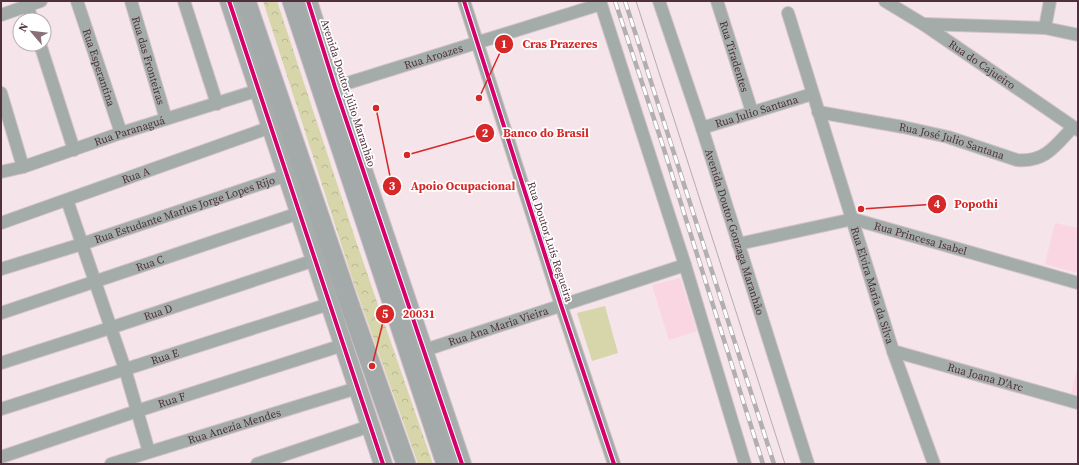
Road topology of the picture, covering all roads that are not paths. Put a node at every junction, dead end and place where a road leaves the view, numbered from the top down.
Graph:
1 (41, 1) edge
2 (77, 1) edge
3 (131, 1) edge
4 (184, 1) edge
5 (229, 1) edge
6 (246, 1) edge
7 (292, 1) edge
8 (308, 1) edge
9 (464, 1) edge
10 (658, 1) edge
11 (717, 1) edge
12 (885, 1) edge
13 (1050, 1) edge
14 (27, 3) edge
15 (601, 3) edge
16 (788, 13) dead end
17 (1, 14) edge
18 (923, 24) junction
19 (1045, 28) junction
20 (1078, 35) edge
21 (478, 42) junction
22 (43, 52) edge
23 (335, 87) junction
24 (259, 90) junction
25 (1, 93) edge
26 (812, 94) junction
27 (217, 104) junction
28 (752, 112) junction
29 (818, 112) junction
30 (166, 119) junction
31 (271, 127) junction
32 (702, 128) junction
33 (1076, 128) edge
34 (121, 133) junction
35 (74, 150) junction
36 (23, 167) junction
37 (1, 172) edge
38 (287, 175) junction
39 (67, 200) junction
40 (299, 213) junction
41 (853, 219) junction
42 (1, 223) edge
43 (82, 244) junction
44 (738, 244) junction
45 (315, 260) junction
46 (685, 264) junction
47 (1, 269) edge
48 (95, 281) junction
49 (1078, 283) edge
50 (329, 304) junction
51 (561, 305) junction
52 (1, 312) edge
53 (110, 328) junction
54 (343, 345) junction
55 (425, 350) junction
56 (893, 351) junction
57 (1, 363) edge
58 (125, 369) junction
59 (357, 388) junction
60 (1078, 403) edge
61 (1, 409) edge
62 (137, 411) junction
63 (370, 426) junction
64 (149, 452) junction
65 (1, 457) edge
66 (137, 460) edge
67 (111, 464) edge
68 (257, 464) edge
69 (382, 464) edge
70 (406, 464) edge
71 (446, 464) edge
72 (462, 464) edge
73 (614, 464) edge
74 (745, 464) edge
75 (808, 464) edge
76 (934, 464) edge

1 - 14 street
2 - 34 street, Rua Esperantina
3 - 30 street, Rua das Fronteiras
4 - 27 street
5 - 24 main road
6 - 70 highway
7 - 71 highway
8 - 23 main road, Avenida Doutor Júlio Maranhão
9 - 21 street, Rua Doutor Luís Regueira
10 - 32 street, Avenida Doutor Gonzaga Maranhão
11 - 28 street, Rua Tiradentes
12 - 18 street, Rua do Cajueiro
13 - 19 street
14 - 17 street
15 - 21 street, Rua Aroazes
15 - 46 street
16 - 26 street, Rua Elvira Maria da Silva
18 - 19 street
18 - 33 street, Rua do Cajueiro
19 - 20 street
21 - 23 street, Rua Aroazes
21 - 51 street, Rua Doutor Luís Regueira
22 - 35 street
23 - 55 main road, Avenida Doutor Júlio Maranhão
24 - 27 street, Rua Paranaguá
24 - 31 main road
25 - 36 street
26 - 28 street, Rua Julio Santana
26 - 29 street, Rua Elvira Maria da Silva
27 - 30 street, Rua Paranaguá
28 - 32 street, Rua Julio Santana
29 - 33 street, Rua José Julio Santana
29 - 41 street, Rua Elvira Maria da Silva
30 - 34 street, Rua Paranaguá
31 - 38 main road
31 - 39 street, Rua A
32 - 44 street, Avenida Doutor Gonzaga Maranhão
34 - 35 street, Rua Paranaguá
35 - 36 street, Rua Paranaguá
36 - 37 street, Rua Paranaguá
38 - 40 main road
38 - 43 street, Rua Estudante Marlus Jorge Lopes Rijo
39 - 42 street, Rua A
39 - 43 street, Rua Estudante Marlus Jorge Lopes Rijo
40 - 45 main road
40 - 48 street, Rua C
41 - 44 street, Rua Princesa Isabel
41 - 49 street, Rua Princesa Isabel
41 - 56 street, Rua Elvira Maria da Silva
43 - 47 street, Rua Estudante Marlus Jorge Lopes Rijo
43 - 48 street, Rua Estudante Marlus Jorge Lopes Rijo
44 - 75 street, Avenida Doutor Gonzaga Maranhão
45 - 50 main road
45 - 53 street, Rua D
46 - 51 street, Rua Ana Maria Vieira
46 - 74 street
48 - 52 street, Rua C
48 - 53 street, Rua Estudante Marlus Jorge Lopes Rijo
50 - 54 main road
50 - 58 street, Rua E
51 - 55 street, Rua Ana Maria Vieira
51 - 73 street, Rua Doutor Luís Regueira
53 - 57 street, Rua D
53 - 58 street, Rua Estudante Marlus Jorge Lopes Rijo
54 - 59 main road
54 - 62 street, Rua F
55 - 72 main road, Avenida Doutor Júlio Maranhão
56 - 60 street, Rua Joana D'Arc
56 - 76 street, Rua Elvira Maria da Silva
58 - 61 street, Rua E
58 - 62 street, Rua Estudante Marlus Jorge Lopes Rijo
59 - 63 main road
59 - 64 street, Rua Anezia Mendes
62 - 64 street, Rua Estudante Marlus Jorge Lopes Rijo
62 - 65 street, Rua F
63 - 68 street
63 - 69 main road
64 - 66 street, Rua Anezia Mendes
66 - 67 street, Rua Anezia Mendes

